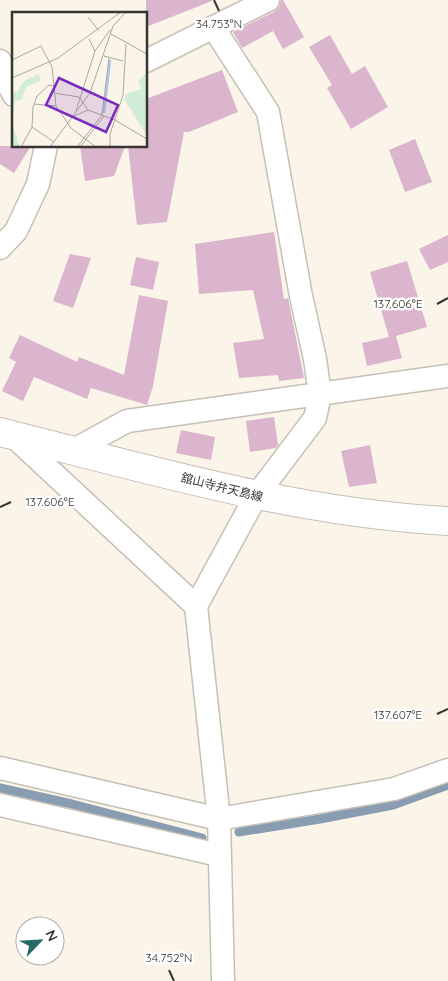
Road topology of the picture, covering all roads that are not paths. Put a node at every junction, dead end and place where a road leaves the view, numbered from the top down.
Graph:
1 (268, 0) edge
2 (213, 27) junction
3 (148, 60) edge
4 (0, 62) edge
5 (12, 92) edge
6 (46, 148) edge
7 (0, 248) edge
8 (448, 376) edge
9 (320, 395) junction
10 (6, 433) edge
11 (74, 450) junction
12 (256, 496) junction
13 (448, 522) edge
14 (196, 606) junction
15 (0, 768) edge
16 (448, 770) edge
17 (0, 805) edge
18 (219, 820) junction
19 (219, 855) junction
20 (223, 981) edge

1 - 2 street
2 - 3 street
2 - 9 street
4 - 5 street
6 - 7 street
8 - 9 street
9 - 11 street
9 - 12 street
10 - 11 main road, 舘山寺弁天島線
10 - 14 street
11 - 12 main road, 舘山寺弁天島線
12 - 13 main road, 舘山寺弁天島線
12 - 14 street
14 - 18 street
15 - 18 street
16 - 18 street
17 - 19 street
18 - 19 street
19 - 20 street

